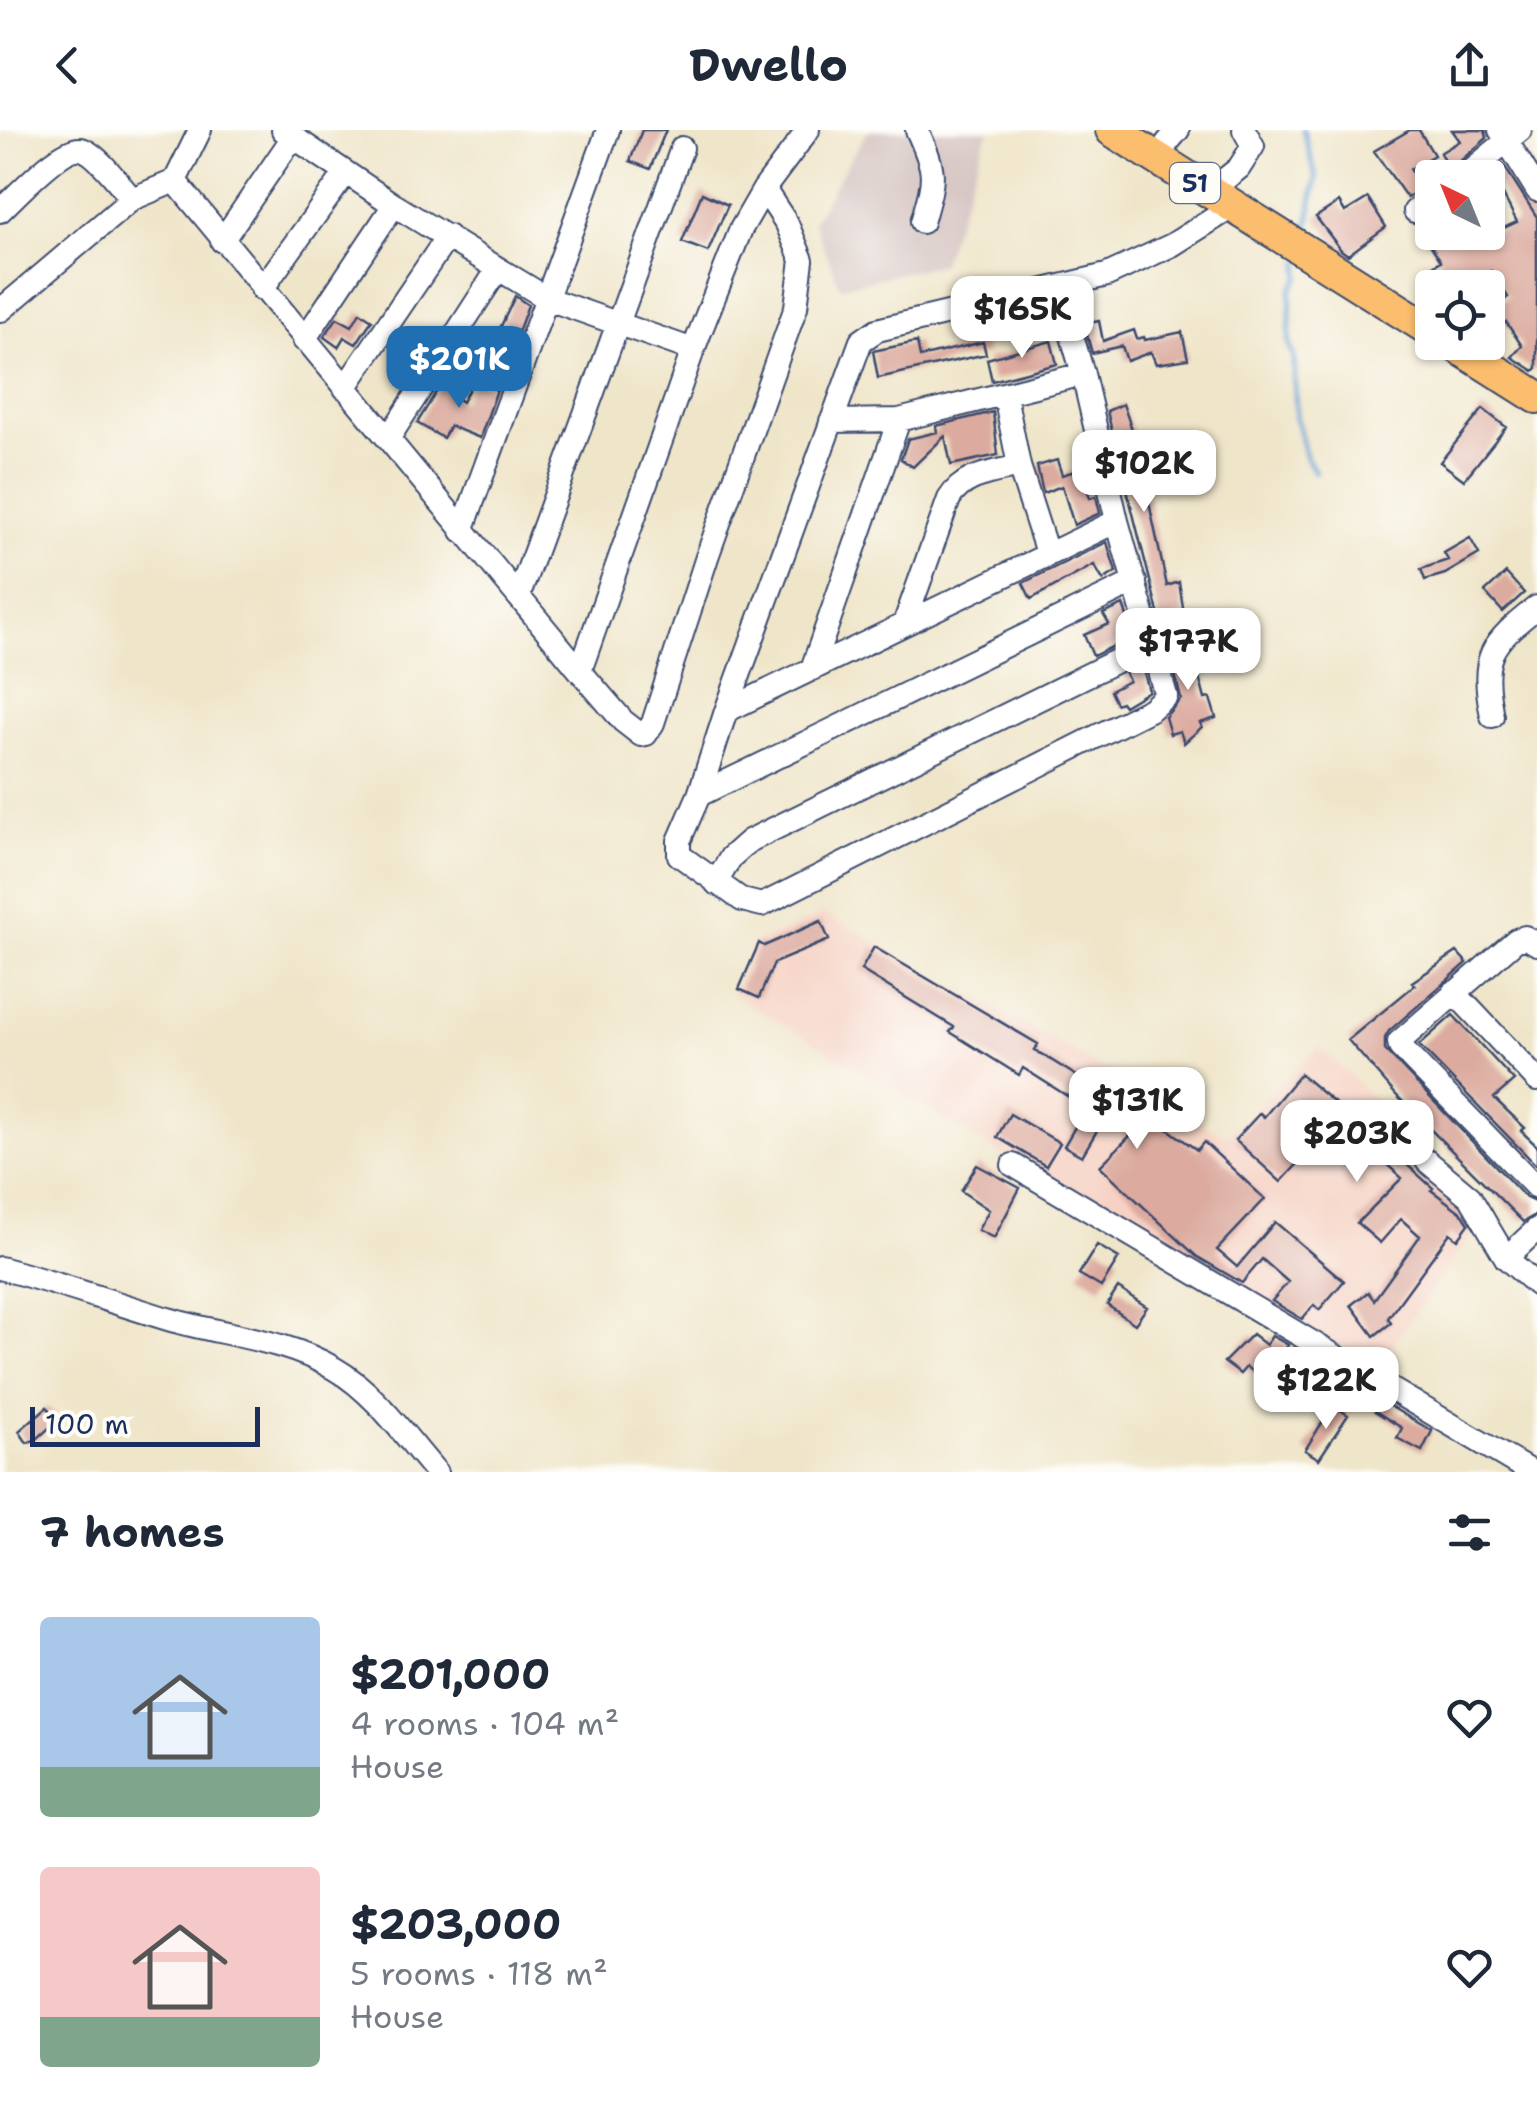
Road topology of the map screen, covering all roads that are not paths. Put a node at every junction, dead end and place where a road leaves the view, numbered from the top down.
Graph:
1 (200, 130) edge
2 (608, 130) edge
3 (808, 130) edge
4 (917, 130) edge
5 (1112, 130) edge
6 (1178, 130) edge
7 (1244, 130) edge
8 (288, 134) edge
9 (1509, 134) edge
10 (682, 148) dead end
11 (1160, 160) junction
12 (1481, 160) edge
13 (345, 174) junction
14 (175, 181) junction
15 (764, 189) junction
16 (1537, 190) edge
17 (132, 198) junction
18 (1220, 199) junction
19 (394, 206) junction
20 (0, 211) edge
21 (922, 222) dead end
22 (448, 236) junction
23 (222, 240) junction
24 (498, 269) junction
25 (1058, 288) junction
26 (262, 290) junction
27 (548, 299) junction
28 (2, 310) edge
29 (1415, 320) edge
30 (617, 324) junction
31 (304, 340) junction
32 (693, 350) junction
33 (1478, 360) edge
34 (1083, 374) junction
35 (346, 388) junction
36 (1005, 395) junction
37 (1537, 397) edge
38 (899, 420) junction
39 (831, 421) junction
40 (388, 439) junction
41 (1019, 466) junction
42 (1116, 521) junction
43 (462, 530) junction
44 (1048, 553) junction
45 (1135, 582) junction
46 (519, 595) junction
47 (1537, 607) edge
48 (905, 622) junction
49 (1152, 643) junction
50 (812, 669) junction
51 (580, 671) junction
52 (726, 711) junction
53 (1492, 716) dead end
54 (699, 795) junction
55 (716, 882) junction
56 (1537, 944) edge
57 (1454, 992) junction
58 (1537, 1080) edge
59 (1427, 1161) dead end
60 (1013, 1165) dead end
61 (1537, 1188) edge
62 (1537, 1229) edge
63 (1506, 1258) junction
64 (0, 1268) edge
65 (1537, 1285) edge
66 (436, 1472) edge
67 (1531, 1472) edge

1 - 14 street
2 - 27 street
3 - 15 street
4 - 21 street
5 - 11 highway, 51
6 - 11 street
7 - 18 street
8 - 13 street
8 - 23 street
9 - 12 street
9 - 16 street
10 - 30 street
11 - 18 highway, 51
13 - 19 street
13 - 26 street
14 - 17 street
14 - 23 street
15 - 32 street
15 - 51 street
17 - 20 street
17 - 28 street
18 - 25 street
18 - 29 highway, 51
19 - 22 street
19 - 31 street
22 - 24 street
22 - 35 street
23 - 26 street
24 - 27 street
24 - 40 street
25 - 34 street
25 - 39 street
26 - 31 street
27 - 30 street
27 - 43 street
30 - 32 street
30 - 46 street
31 - 35 street
32 - 51 street
33 - 37 highway
34 - 36 street
34 - 42 street
35 - 40 street
36 - 38 street
36 - 41 street
38 - 39 street
38 - 50 street
39 - 52 street
40 - 43 street
41 - 44 street
41 - 48 street
42 - 44 street
42 - 45 street
43 - 46 street
44 - 48 street
45 - 49 street
45 - 54 street
46 - 51 street
47 - 53 street
48 - 50 street
49 - 55 street
49 - 55 street
50 - 52 street
52 - 54 street
54 - 55 street
56 - 57 street
57 - 58 street
57 - 61 street
59 - 63 street
60 - 67 street
62 - 63 street
63 - 65 street
64 - 66 street

